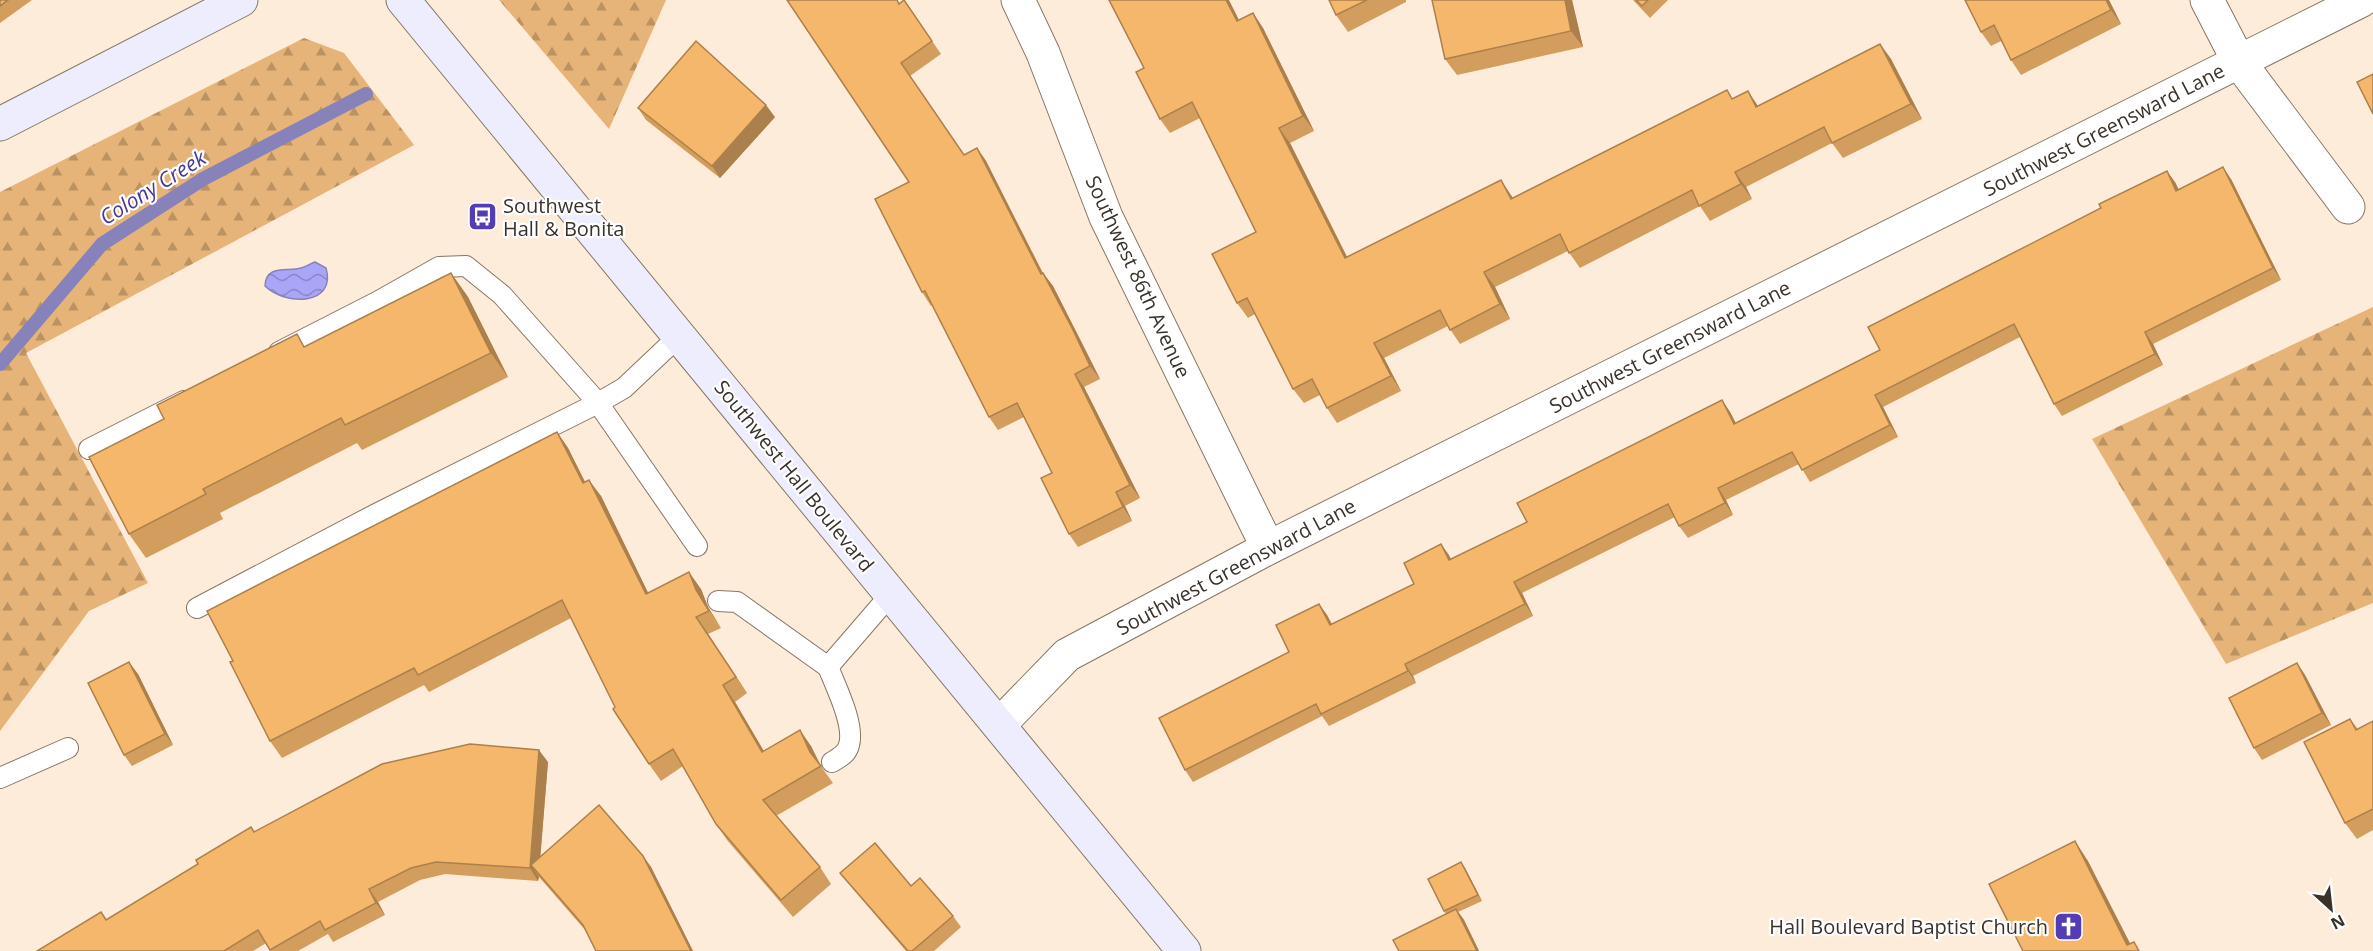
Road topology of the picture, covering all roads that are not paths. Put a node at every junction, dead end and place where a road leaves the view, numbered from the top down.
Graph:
1 (241, 0) edge
2 (403, 0) edge
3 (1018, 0) edge
4 (2207, 0) edge
5 (2362, 0) edge
6 (2239, 62) junction
7 (0, 124) edge
8 (2348, 207) dead end
9 (679, 336) junction
10 (260, 362) edge
11 (196, 394) edge
12 (598, 403) junction
13 (89, 449) dead end
14 (697, 546) dead end
15 (1268, 548) junction
16 (891, 594) junction
17 (718, 602) dead end
18 (197, 608) dead end
19 (828, 667) junction
20 (999, 725) junction
21 (68, 748) dead end
22 (832, 762) dead end
23 (0, 778) edge
24 (1184, 951) edge

1 - 7 main road
2 - 9 main road, Southwest Hall Boulevard
3 - 15 street, Southwest 86th Avenue
4 - 6 street
5 - 6 street, Southwest Greensward Lane
6 - 8 street
6 - 15 street, Southwest Greensward Lane
9 - 12 lane
9 - 16 main road, Southwest Hall Boulevard
10 - 12 lane
11 - 13 lane
12 - 14 lane
12 - 18 lane
15 - 20 street, Southwest Greensward Lane
16 - 19 lane
16 - 20 main road, Southwest Hall Boulevard
17 - 19 lane
19 - 22 lane
20 - 24 main road, Southwest Hall Boulevard
21 - 23 lane

